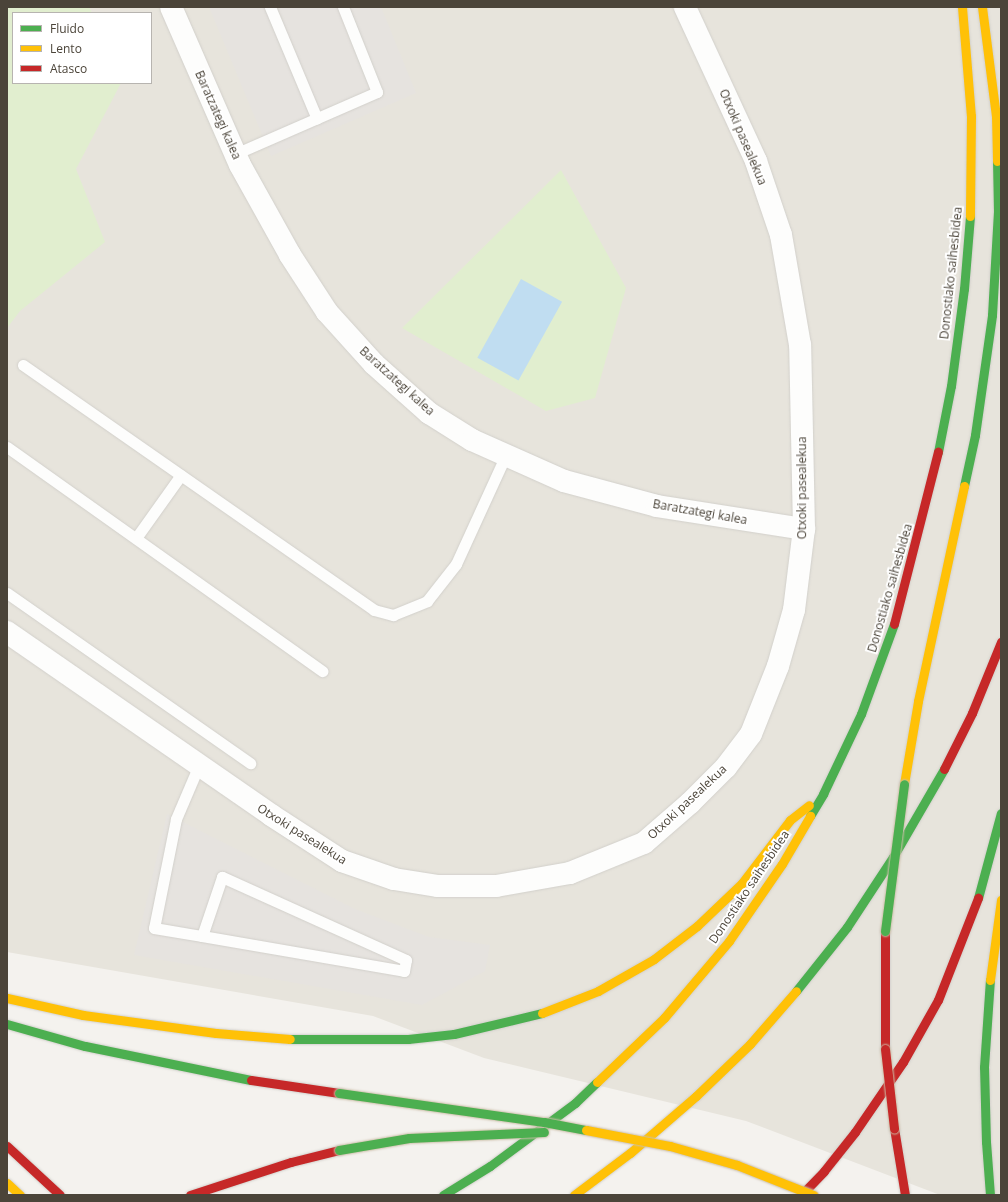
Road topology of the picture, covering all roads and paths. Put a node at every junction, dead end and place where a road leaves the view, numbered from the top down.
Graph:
1 (171, 7) edge
2 (270, 7) edge
3 (343, 7) edge
4 (685, 7) edge
5 (962, 7) edge
6 (982, 7) edge
7 (317, 119) junction
8 (235, 154) junction
9 (23, 365) dead end
10 (7, 448) edge
11 (506, 455) junction
12 (181, 475) junction
13 (804, 529) junction
14 (136, 538) junction
15 (7, 593) edge
16 (7, 632) edge
17 (1001, 642) edge
18 (322, 671) dead end
19 (250, 764) dead end
20 (199, 765) junction
21 (823, 794) junction
22 (1001, 813) edge
23 (1001, 900) edge
24 (202, 936) junction
25 (7, 998) edge
26 (7, 1024) edge
27 (613, 1136) junction
28 (7, 1146) edge
29 (7, 1183) edge
30 (20, 1195) edge
31 (60, 1195) edge
32 (190, 1195) edge
33 (443, 1195) edge
34 (574, 1195) edge
35 (801, 1195) edge
36 (813, 1195) edge
37 (905, 1195) edge
38 (990, 1195) edge

1 - 8 street, Baratzategi kalea
2 - 7 lane
3 - 7 lane
4 - 13 street, Otxoki pasealekua
5 - 21 highway, Donostiako saihesbidea
6 - 37 highway, bridge
7 - 8 lane
8 - 11 street, Baratzategi kalea
9 - 12 lane
10 - 14 lane
11 - 12 lane
11 - 13 street, Baratzategi kalea
12 - 14 lane
13 - 20 street, Otxoki pasealekua
14 - 18 lane
15 - 19 lane
16 - 20 street, Otxoki pasealekua
17 - 34 highway
20 - 24 lane
21 - 25 highway
21 - 33 highway, Donostiako saihesbidea
22 - 35 highway
23 - 38 highway
24 - 24 lane
26 - 27 highway, bridge
27 - 32 highway, bridge
27 - 36 highway, bridge
28 - 31 highway
29 - 30 highway

